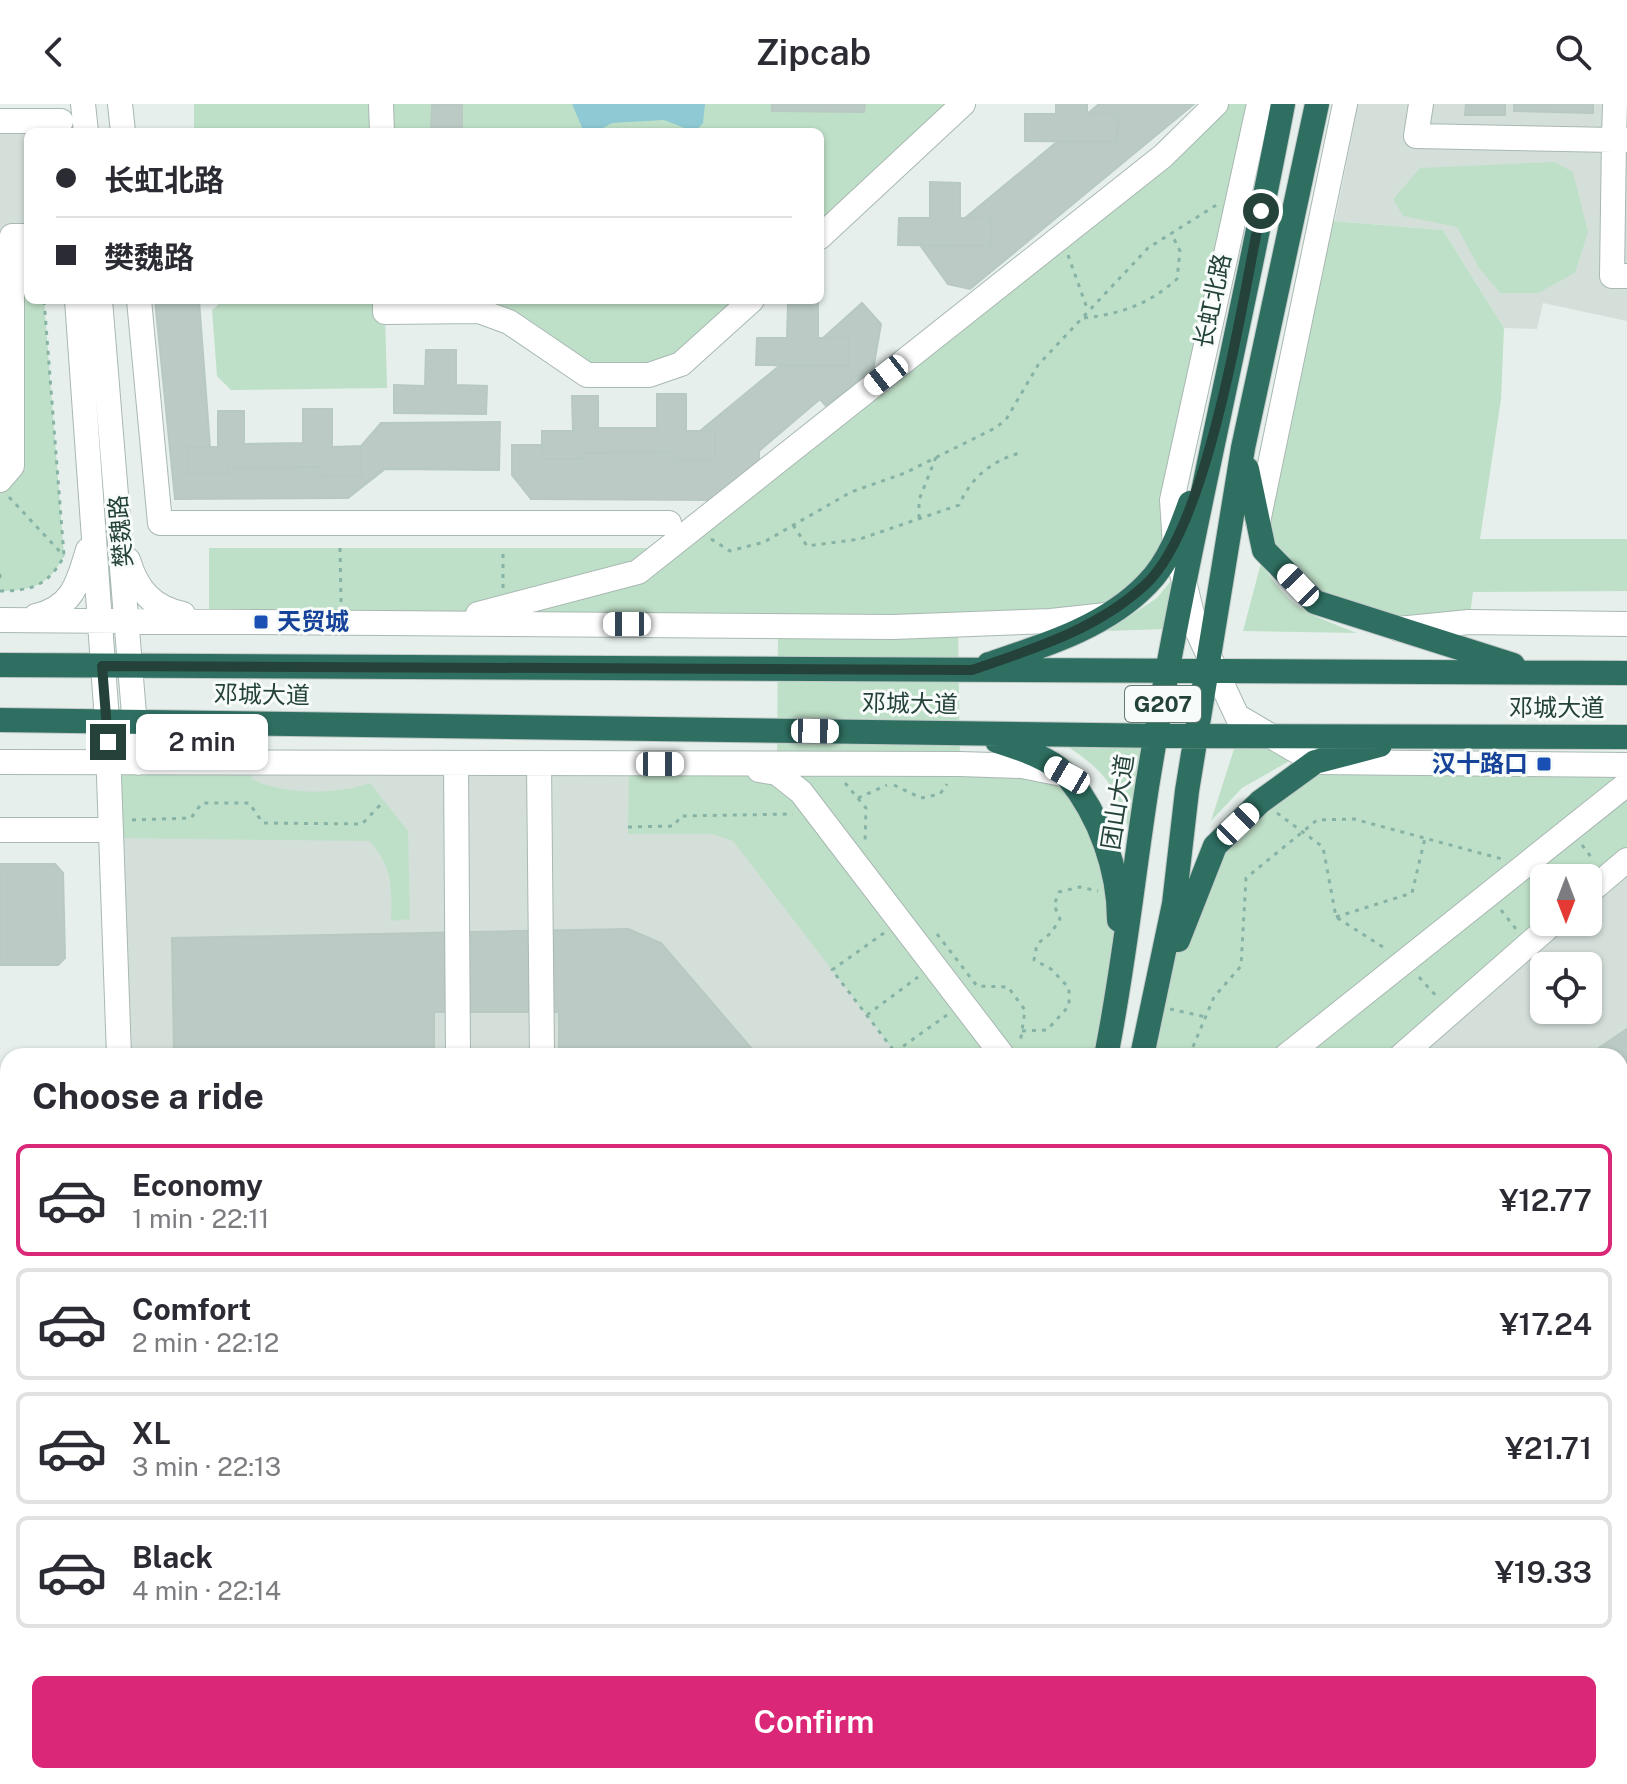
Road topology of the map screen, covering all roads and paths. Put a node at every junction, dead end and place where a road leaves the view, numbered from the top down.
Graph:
1 (83, 104) edge
2 (120, 104) edge
3 (381, 104) edge
4 (963, 104) edge
5 (1216, 104) edge
6 (1259, 104) edge
7 (1283, 104) edge
8 (1317, 104) edge
9 (1345, 104) edge
10 (1421, 104) edge
11 (1615, 104) edge
12 (61, 119) edge
13 (0, 121) edge
14 (86, 128) edge
15 (123, 128) edge
16 (382, 128) edge
17 (1620, 140) edge
18 (1241, 189) junction
19 (824, 233) edge
20 (1171, 233) junction
21 (24, 236) edge
22 (1061, 237) junction
23 (1627, 276) edge
24 (44, 304) edge
25 (77, 304) edge
26 (100, 304) edge
27 (139, 304) edge
28 (385, 304) edge
29 (748, 304) edge
30 (1088, 311) junction
31 (1081, 318) junction
32 (1243, 448) junction
33 (1210, 451) junction
34 (1019, 453) dead end
35 (936, 457) junction
36 (0, 480) edge
37 (0, 488) edge
38 (1201, 510) joint
39 (919, 518) junction
40 (1258, 522) junction
41 (669, 523) dead end
42 (793, 525) junction
43 (694, 528) junction
44 (93, 532) junction
45 (121, 535) junction
46 (1175, 545) junction
47 (340, 548) dead end
48 (503, 548) dead end
49 (64, 556) junction
50 (0, 574) edge
51 (0, 584) edge
52 (0, 591) edge
53 (502, 608) junction
54 (1106, 615) junction
55 (10, 620) edge
56 (99, 621) junction
57 (128, 621) junction
58 (225, 621) junction
59 (342, 622) junction
60 (446, 623) junction
61 (1627, 624) edge
62 (1393, 629) junction
63 (0, 665) edge
64 (102, 666) junction
65 (131, 666) junction
66 (972, 670) junction
67 (1169, 671) junction
68 (1207, 672) junction
69 (1538, 673) junction
70 (1627, 673) edge
71 (0, 720) edge
72 (107, 721) junction
73 (135, 721) junction
74 (968, 733) junction
75 (1157, 736) junction
76 (1195, 736) junction
77 (1417, 736) junction
78 (1627, 737) edge
79 (0, 762) edge
80 (109, 762) junction
81 (1315, 762) junction
82 (138, 763) junction
83 (456, 763) junction
84 (539, 764) junction
85 (721, 764) junction
86 (960, 764) junction
87 (1627, 765) edge
88 (1067, 775) junction
89 (843, 781) dead end
90 (1627, 784) edge
91 (858, 798) junction
92 (384, 801) dead end
93 (1260, 802) junction
94 (817, 813) junction
95 (111, 825) junction
96 (628, 827) dead end
97 (0, 830) edge
98 (1570, 830) junction
99 (1304, 831) junction
100 (1425, 838) junction
101 (865, 844) dead end
102 (1627, 860) edge
103 (1525, 865) junction
104 (1607, 876) junction
105 (1602, 880) edge
106 (1489, 894) junction
107 (1119, 897) junction
108 (1336, 917) junction
109 (900, 921) junction
110 (931, 927) dead end
111 (1538, 936) edge
112 (1529, 944) junction
113 (1405, 961) junction
114 (934, 965) junction
115 (1118, 995) junction
116 (1155, 999) junction
117 (963, 1003) junction
118 (1451, 1013) junction
119 (867, 1015) junction
120 (1206, 1017) junction
121 (1022, 1031) junction
122 (119, 1048) edge
123 (458, 1048) edge
124 (542, 1048) edge
125 (892, 1048) edge
126 (905, 1048) edge
127 (997, 1048) edge
128 (1020, 1048) edge
129 (1108, 1048) edge
130 (1144, 1048) edge
131 (1192, 1048) edge
132 (1296, 1048) edge
133 (1410, 1048) edge

1 - 14 street
2 - 15 street
3 - 16 street
4 - 19 street
5 - 22 street
6 - 18 street
7 - 33 highway, 长虹北路 / G207
8 - 32 highway, G207
9 - 40 street
10 - 17 street
11 - 17 street
12 - 13 street
17 - 23 street
18 - 20 path
18 - 46 street
20 - 30 path
20 - 31 path
21 - 36 street
22 - 30 path
22 - 43 street
24 - 49 path
25 - 44 street, 樊魏路
26 - 45 street, 樊魏路
27 - 41 street
28 - 29 street
30 - 31 path
31 - 35 path
32 - 40 highway
32 - 68 highway, G207
33 - 38 highway, 长虹北路 / G207
33 - 46 highway
34 - 39 path
35 - 39 path
35 - 42 path
37 - 49 path
38 - 67 highway, 团山大道 / G207
39 - 42 path
40 - 62 highway
42 - 43 path
43 - 53 street
44 - 55 street
44 - 56 street, 樊魏路
45 - 57 street, 樊魏路
45 - 58 street
46 - 54 highway
46 - 81 street
47 - 59 path
48 - 53 path
49 - 52 path
50 - 51 path
53 - 60 street
54 - 60 street
54 - 66 highway
55 - 56 street
56 - 57 street
56 - 64 street, 樊魏路
57 - 58 street
57 - 65 street, 樊魏路
58 - 59 street
59 - 60 street
61 - 62 street
62 - 69 highway
63 - 64 highway, 邓城大道
64 - 65 highway, 邓城大道
64 - 72 street, 樊魏路
65 - 66 highway, 邓城大道
65 - 73 street, 樊魏路
66 - 67 highway, 邓城大道
67 - 68 highway, 邓城大道
67 - 75 highway, 团山大道 / G207
68 - 69 highway, 邓城大道
68 - 76 highway, G207
69 - 70 highway, 邓城大道
71 - 72 highway, 邓城大道
72 - 73 highway, 邓城大道
72 - 80 street, 樊魏路
73 - 74 highway, 邓城大道
73 - 82 street, 樊魏路
74 - 75 highway, 邓城大道
74 - 88 highway
75 - 76 highway, 邓城大道
75 - 115 highway, 团山大道 / G207
76 - 77 highway, 邓城大道
76 - 116 highway, G207
77 - 78 highway, 邓城大道
77 - 81 highway
79 - 80 street
80 - 82 street
80 - 95 street, 樊魏路
81 - 87 street
81 - 93 highway
82 - 83 street
83 - 84 street
83 - 123 street
84 - 85 street
84 - 124 street
85 - 86 street
85 - 94 street
86 - 88 street
86 - 91 path
88 - 107 highway
89 - 91 path
90 - 98 street
91 - 101 path
92 - 95 path
93 - 99 path
93 - 116 highway
94 - 96 path
94 - 109 street
95 - 97 street
95 - 122 street, 樊魏路
98 - 103 street
98 - 104 path
99 - 100 path
99 - 108 path
99 - 120 path
100 - 103 path
100 - 108 path
102 - 104 street
103 - 106 street
104 - 105 street
106 - 112 path
106 - 113 street
107 - 115 highway
107 - 121 path
108 - 113 path
109 - 114 street
109 - 119 path
110 - 121 path
111 - 112 street
112 - 118 street
113 - 118 path
113 - 132 street
114 - 117 street
114 - 119 path
115 - 129 highway, 团山大道 / G207
116 - 120 path
116 - 130 highway, G207
117 - 126 path
117 - 127 street
118 - 133 street
119 - 125 path
120 - 131 path
121 - 128 path

